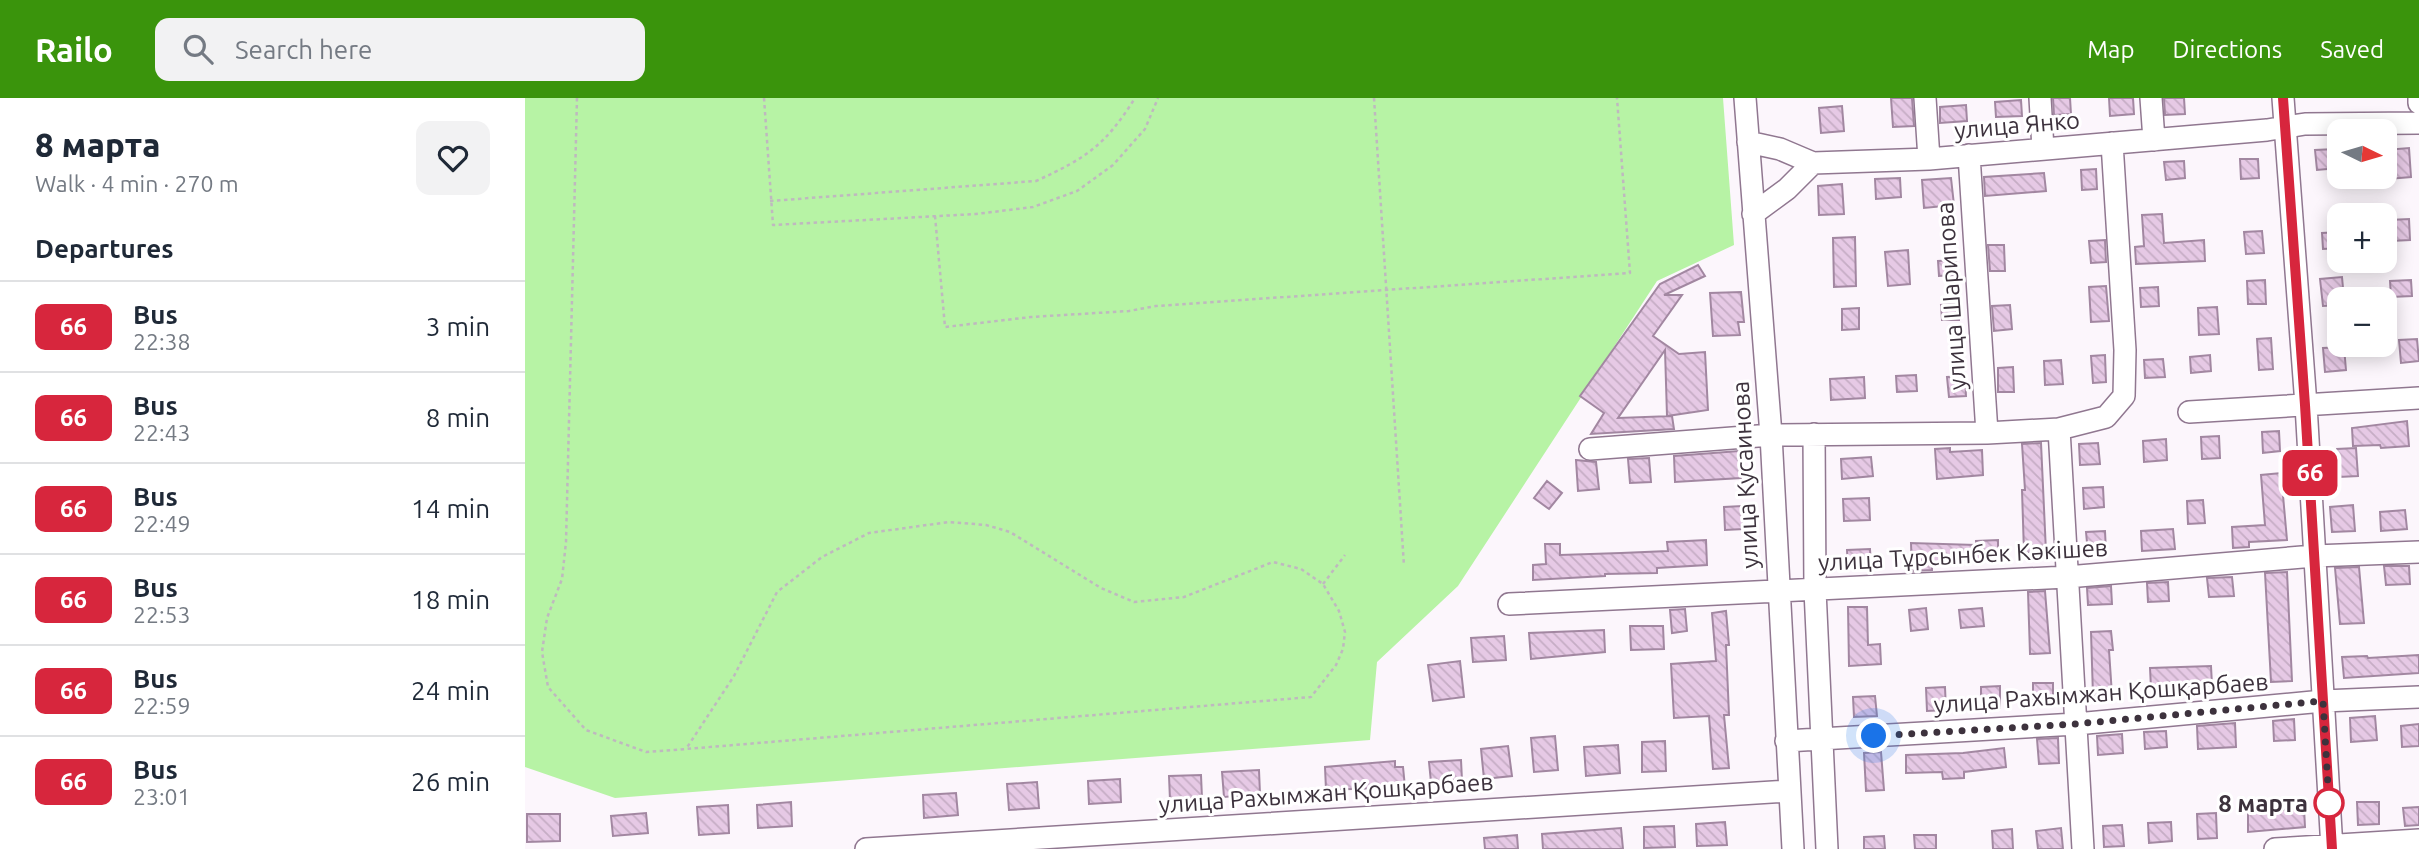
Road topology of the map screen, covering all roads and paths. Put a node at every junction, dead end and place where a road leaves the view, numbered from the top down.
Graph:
1 (577, 98) edge
2 (764, 98) edge
3 (1135, 98) edge
4 (1158, 98) edge
5 (1374, 98) edge
6 (1617, 98) edge
7 (1745, 98) edge
8 (1925, 98) edge
9 (2040, 98) edge
10 (2151, 98) edge
11 (2283, 98) edge
12 (2419, 123) edge
13 (2285, 127) junction
14 (2154, 139) junction
15 (1748, 142) junction
16 (2112, 143) junction
17 (2043, 149) junction
18 (1969, 155) junction
19 (1929, 159) junction
20 (1813, 163) junction
21 (770, 201) junction
22 (1753, 214) junction
23 (935, 216) junction
24 (1388, 289) junction
25 (2419, 398) edge
26 (2305, 405) junction
27 (2189, 412) dead end
28 (2059, 429) junction
29 (1987, 433) junction
30 (1771, 435) junction
31 (1814, 435) junction
32 (1590, 449) dead end
33 (2419, 552) edge
34 (1345, 555) dead end
35 (2314, 556) junction
36 (1404, 566) dead end
37 (2067, 577) junction
38 (1324, 584) junction
39 (1815, 590) junction
40 (1778, 592) junction
41 (1509, 604) dead end
42 (2419, 697) edge
43 (2323, 701) junction
44 (2075, 724) junction
45 (1823, 739) junction
46 (1786, 741) junction
47 (685, 749) junction
48 (1789, 791) junction
49 (1144, 840) edge
50 (2419, 840) edge
51 (2332, 847) edge
52 (866, 849) edge
53 (1793, 849) edge
54 (1826, 849) edge
55 (2083, 849) edge
56 (2275, 849) edge

1 - 47 path
2 - 21 path
3 - 21 path
4 - 23 path
5 - 24 path
6 - 24 path
7 - 15 street, улица Кусаинова
8 - 19 street
9 - 17 street
10 - 14 street
11 - 13 street
12 - 13 street, улица Янко
13 - 14 street, улица Янко
13 - 26 street
14 - 16 street, улица Янко
15 - 20 street, улица Янко
15 - 22 street, улица Кусаинова
16 - 17 street, улица Янко
16 - 28 street
17 - 18 street, улица Янко
18 - 19 street, улица Янко
18 - 29 street, улица Шарипова
19 - 20 street, улица Янко
20 - 22 street
21 - 23 path
22 - 30 street, улица Кусаинова
23 - 24 path
24 - 36 path
25 - 26 street
26 - 27 street
26 - 35 street
28 - 29 street
28 - 37 street
29 - 31 street
30 - 31 street
30 - 32 street
30 - 40 street, улица Кусаинова
31 - 39 street
33 - 35 street, улица Тұрсынбек Кәкішев
34 - 38 path
35 - 37 street, улица Тұрсынбек Кәкішев
35 - 43 street
37 - 39 street, улица Тұрсынбек Кәкішев
37 - 44 street
38 - 47 path
38 - 47 path
39 - 40 street, улица Тұрсынбек Кәкішев
39 - 45 street
40 - 41 street, улица Тұрсынбек Кәкішев
40 - 46 street, улица Кусаинова
42 - 43 street, улица Рахымжан Қошқарбаев
43 - 44 street, улица Рахымжан Қошқарбаев
43 - 51 street
44 - 45 street, улица Рахымжан Қошқарбаев
44 - 55 street
45 - 46 street, улица Рахымжан Қошқарбаев
45 - 54 street
46 - 48 street, улица Кусаинова
48 - 49 street, улица Рахымжан Қошқарбаев
48 - 53 street, улица Кусаинова
49 - 52 street, улица Рахымжан Қошқарбаев
50 - 51 street
51 - 56 street

